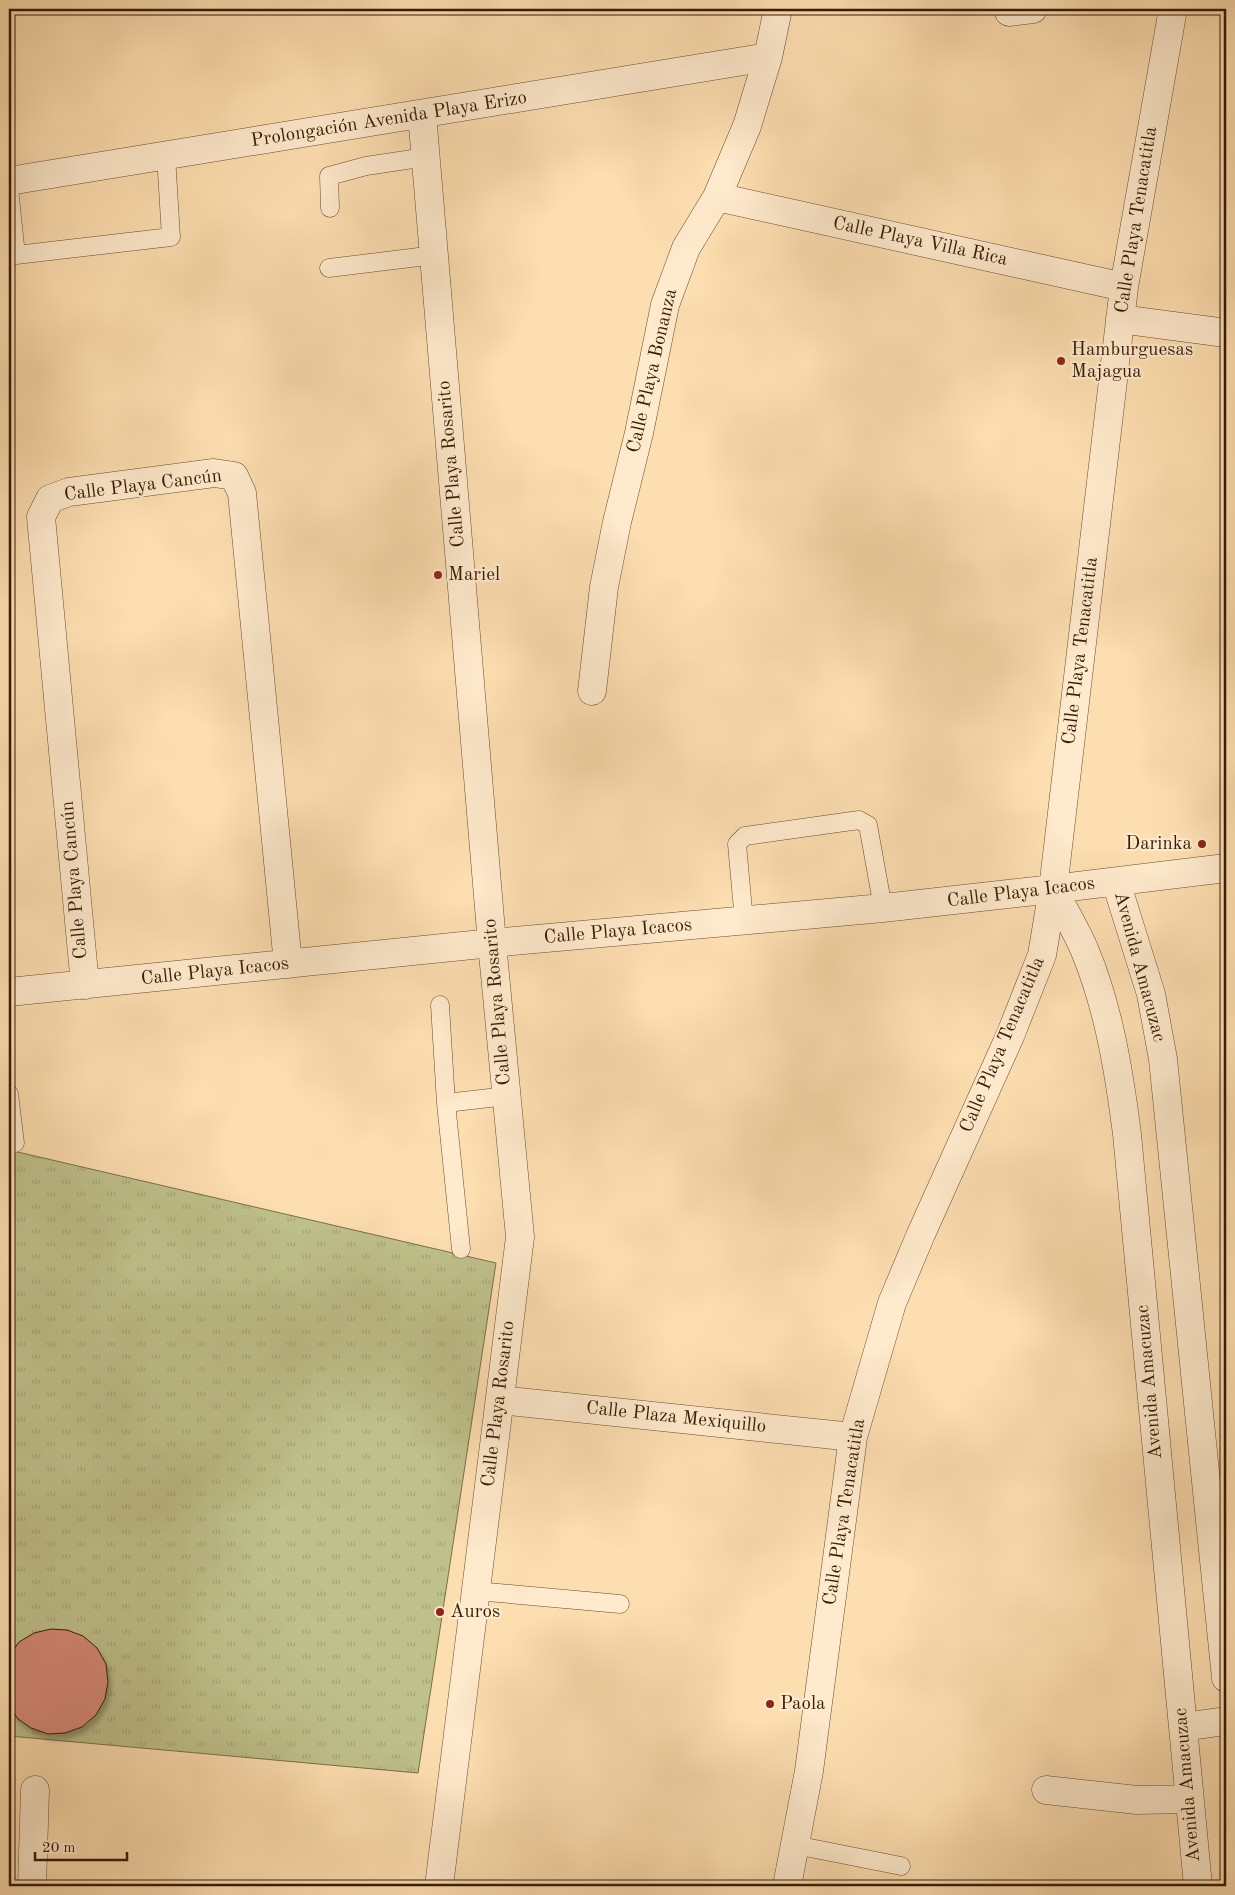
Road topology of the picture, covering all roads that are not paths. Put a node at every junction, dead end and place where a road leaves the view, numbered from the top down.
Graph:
1 (778, 9) edge
2 (1173, 9) edge
3 (768, 57) junction
4 (422, 114) junction
5 (166, 156) junction
6 (426, 157) junction
7 (9, 181) edge
8 (9, 189) edge
9 (717, 197) junction
10 (330, 208) dead end
11 (435, 255) junction
12 (330, 268) dead end
13 (1124, 287) junction
14 (1120, 319) junction
15 (1226, 333) edge
16 (592, 691) dead end
17 (1226, 868) edge
18 (1116, 882) junction
19 (1053, 889) junction
20 (884, 908) junction
21 (744, 921) junction
22 (492, 943) junction
23 (288, 964) junction
24 (85, 985) junction
25 (9, 992) edge
26 (440, 1005) dead end
27 (9, 1094) edge
28 (507, 1096) junction
29 (446, 1103) junction
30 (15, 1144) dead end
31 (461, 1249) dead end
32 (500, 1400) junction
33 (853, 1437) junction
34 (1219, 1545) edge
35 (476, 1592) junction
36 (620, 1604) dead end
37 (1226, 1678) edge
38 (1226, 1721) edge
39 (1183, 1727) junction
40 (35, 1790) dead end
41 (1046, 1790) dead end
42 (1189, 1799) junction
43 (795, 1845) junction
44 (901, 1866) dead end
45 (32, 1886) edge
46 (439, 1886) edge
47 (787, 1886) edge
48 (1198, 1886) edge

1 - 3 street, Calle Playa Bonanza
2 - 13 street, Calle Playa Tenacatitla
3 - 4 street, Prolongación Avenida Playa Erizo
3 - 9 street, Calle Playa Bonanza
4 - 5 street, Prolongación Avenida Playa Erizo
4 - 6 street, Calle Playa Rosarito
5 - 7 street, Prolongación Avenida Playa Erizo
5 - 8 lane
6 - 10 lane
6 - 11 street, Calle Playa Rosarito
9 - 13 street, Calle Playa Villa Rica
9 - 16 street, Calle Playa Bonanza
11 - 12 lane
11 - 22 street, Calle Playa Rosarito
13 - 14 street, Calle Playa Tenacatitla
14 - 15 street
14 - 19 street, Calle Playa Tenacatitla
17 - 18 street, Calle Playa Icacos
18 - 19 street, Calle Playa Icacos
18 - 34 street, Avenida Amacuzac
19 - 20 street, Calle Playa Icacos
19 - 33 street, Calle Playa Tenacatitla
19 - 39 street, Avenida Amacuzac
20 - 21 street, Calle Playa Icacos
20 - 21 lane
21 - 22 street, Calle Playa Icacos
22 - 23 street, Calle Playa Icacos
22 - 28 street, Calle Playa Rosarito
23 - 24 street, Calle Playa Icacos
23 - 24 street, Calle Playa Cancún
24 - 25 street, Calle Playa Icacos
26 - 29 lane
27 - 30 lane
28 - 29 lane
28 - 32 street, Calle Playa Rosarito
29 - 31 lane
32 - 33 street, Calle Plaza Mexiquillo
32 - 35 street, Calle Playa Rosarito
33 - 43 street, Calle Playa Tenacatitla
34 - 37 street, Avenida Amacuzac
35 - 36 lane
35 - 46 street, Calle Playa Rosarito
38 - 39 street
39 - 42 street, Avenida Amacuzac
40 - 45 street
41 - 42 street
42 - 48 street, Avenida Amacuzac
43 - 44 lane
43 - 47 street, Calle Playa Tenacatitla

